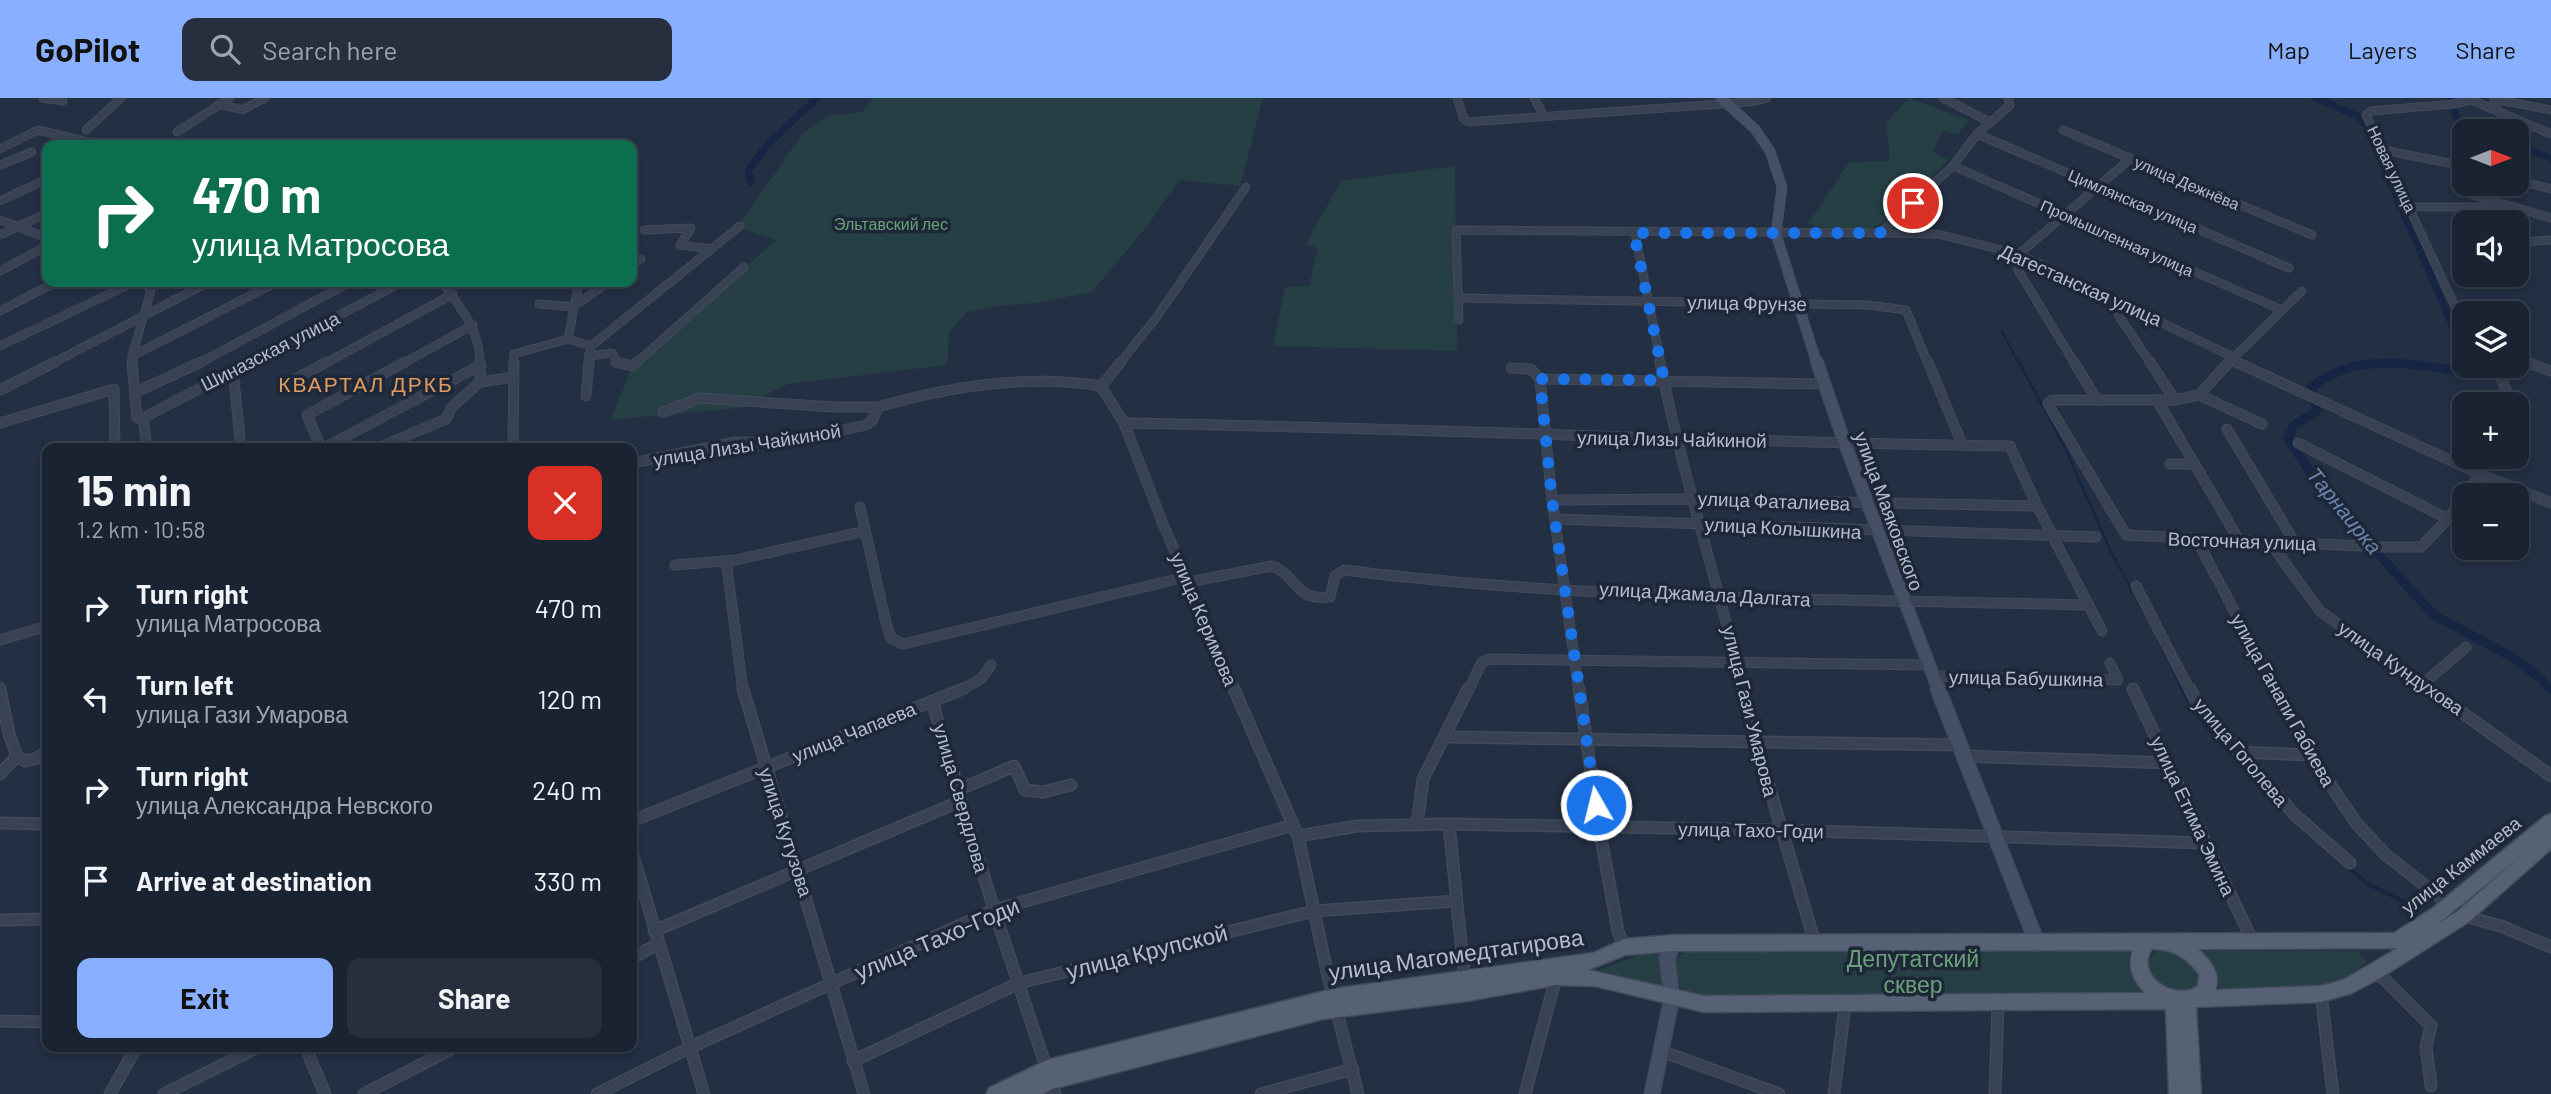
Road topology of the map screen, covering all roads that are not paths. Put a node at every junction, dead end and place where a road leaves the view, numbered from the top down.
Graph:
1 (43, 98) edge
2 (121, 98) edge
3 (230, 98) edge
4 (265, 98) edge
5 (1457, 98) edge
6 (1534, 98) edge
7 (1602, 98) edge
8 (1655, 98) edge
9 (1767, 98) edge
10 (1943, 98) edge
11 (2008, 98) edge
12 (2429, 98) edge
13 (2469, 99) edge
14 (1724, 100) edge
15 (62, 102) edge
16 (219, 104) junction
17 (2438, 104) junction
18 (1662, 106) junction
19 (1609, 110) junction
20 (2551, 110) edge
21 (2497, 111) junction
22 (1544, 116) junction
23 (2517, 119) edge
24 (1990, 122) junction
25 (2529, 122) edge
26 (2529, 124) edge
27 (2551, 126) edge
28 (86, 130) dead end
29 (2063, 130) dead end
30 (177, 132) dead end
31 (1977, 134) junction
32 (2551, 134) edge
33 (80, 140) edge
34 (0, 149) edge
35 (2383, 150) junction
36 (32, 152) dead end
37 (2130, 159) junction
38 (2452, 164) edge
39 (0, 165) edge
40 (1953, 166) junction
41 (42, 181) edge
42 (2529, 183) edge
43 (1246, 187) dead end
44 (2099, 187) junction
45 (2551, 189) edge
46 (2479, 196) edge
47 (0, 201) edge
48 (2410, 207) junction
49 (2516, 207) junction
50 (42, 215) edge
51 (2065, 215) junction
52 (2551, 219) edge
53 (0, 220) edge
54 (740, 226) dead end
55 (18, 227) junction
56 (643, 230) dead end
57 (1634, 233) junction
58 (1880, 233) junction
59 (1776, 234) junction
60 (2312, 235) dead end
61 (0, 236) edge
62 (42, 237) edge
63 (2551, 240) edge
64 (2529, 242) edge
65 (42, 249) edge
66 (711, 249) junction
67 (2019, 254) junction
68 (641, 259) dead end
69 (637, 262) edge
70 (744, 267) dead end
71 (2289, 268) dead end
72 (0, 271) edge
73 (46, 287) edge
74 (124, 287) edge
75 (148, 287) edge
76 (199, 287) edge
77 (267, 287) edge
78 (341, 287) edge
79 (393, 287) edge
80 (446, 287) edge
81 (578, 287) edge
82 (601, 287) edge
83 (2302, 292) dead end
84 (453, 295) junction
85 (1458, 298) junction
86 (2117, 299) junction
87 (1647, 301) junction
88 (2453, 301) edge
89 (539, 304) dead end
90 (1797, 304) junction
91 (574, 306) junction
92 (2282, 310) junction
93 (0, 311) edge
94 (144, 315) junction
95 (1459, 320) dead end
96 (473, 325) junction
97 (568, 339) junction
98 (0, 346) edge
99 (591, 346) junction
100 (132, 356) junction
101 (588, 356) junction
102 (2233, 358) junction
103 (2529, 363) edge
104 (481, 365) junction
105 (1511, 368) dead end
106 (233, 371) junction
107 (2551, 371) edge
108 (514, 377) junction
109 (295, 379) dead end
110 (1540, 379) junction
111 (1664, 380) junction
112 (480, 382) junction
113 (1824, 384) junction
114 (1101, 386) junction
115 (0, 390) edge
116 (136, 392) junction
117 (2199, 394) junction
118 (586, 396) dead end
119 (2097, 400) junction
120 (2157, 400) junction
121 (2175, 400) junction
122 (878, 407) junction
123 (663, 412) dead end
124 (140, 418) junction
125 (0, 423) edge
126 (1124, 423) junction
127 (2262, 424) dead end
128 (2227, 429) dead end
129 (1546, 436) junction
130 (1678, 437) junction
131 (116, 443) edge
132 (146, 443) edge
133 (240, 443) edge
134 (320, 443) edge
135 (332, 443) edge
136 (389, 443) edge
137 (513, 443) edge
138 (2298, 443) dead end
139 (1845, 444) junction
140 (1962, 444) junction
141 (637, 462) edge
142 (2170, 464) dead end
143 (2194, 464) junction
144 (2480, 474) junction
145 (2473, 483) edge
146 (1695, 499) junction
147 (1552, 500) junction
148 (2551, 503) edge
149 (1868, 504) junction
150 (2038, 506) junction
151 (860, 507) dead end
152 (2452, 513) edge
153 (1555, 519) junction
154 (2448, 519) junction
155 (1699, 524) junction
156 (865, 531) junction
157 (1878, 532) junction
158 (2053, 536) junction
159 (2096, 537) dead end
160 (2196, 538) junction
161 (2239, 540) junction
162 (2269, 541) junction
163 (2295, 543) junction
164 (2363, 546) dead end
165 (2379, 547) dead end
166 (675, 565) dead end
167 (727, 567) dead end
168 (1188, 580) junction
169 (2136, 586) dead end
170 (1565, 587) junction
171 (1721, 596) junction
172 (1904, 601) junction
173 (2089, 604) junction
174 (42, 627) edge
175 (2102, 631) dead end
176 (0, 640) edge
177 (2466, 647) dead end
178 (1575, 659) junction
179 (1737, 663) junction
180 (2110, 663) dead end
181 (991, 665) dead end
182 (1931, 671) junction
183 (2424, 683) junction
184 (0, 687) edge
185 (2133, 689) dead end
186 (932, 701) junction
187 (1446, 737) junction
188 (1587, 739) junction
189 (1756, 742) junction
190 (1962, 750) junction
191 (2238, 752) junction
192 (42, 755) edge
193 (2310, 755) junction
194 (17, 756) junction
195 (2168, 763) junction
196 (765, 767) junction
197 (0, 774) edge
198 (2551, 776) edge
199 (1070, 785) dead end
200 (960, 795) junction
201 (637, 819) edge
202 (2551, 821) edge
203 (0, 823) edge
204 (42, 824) edge
205 (1449, 824) junction
206 (1293, 825) junction
207 (1417, 825) junction
208 (1599, 827) junction
209 (1781, 830) junction
210 (1298, 836) junction
211 (1995, 838) junction
212 (2551, 839) edge
213 (2205, 842) junction
214 (2350, 863) dead end
215 (799, 871) junction
216 (637, 883) edge
217 (1456, 901) junction
218 (2449, 905) junction
219 (994, 911) junction
220 (1314, 911) junction
221 (2463, 916) junction
222 (42, 919) edge
223 (0, 920) edge
224 (654, 932) junction
225 (2253, 942) junction
226 (1674, 943) junction
227 (1815, 943) junction
228 (2037, 943) junction
229 (2172, 943) junction
230 (658, 944) junction
231 (2146, 944) junction
232 (2401, 946) junction
233 (1624, 947) junction
234 (2551, 947) edge
235 (637, 955) edge
236 (2376, 971) junction
237 (1556, 977) junction
238 (1019, 983) junction
239 (833, 985) junction
240 (1466, 987) junction
241 (2321, 994) junction
242 (1675, 998) junction
243 (2181, 999) junction
244 (1334, 1003) junction
245 (1998, 1003) junction
246 (1845, 1005) junction
247 (0, 1021) edge
248 (42, 1022) edge
249 (691, 1047) junction
250 (134, 1052) edge
251 (248, 1052) edge
252 (308, 1052) edge
253 (445, 1052) edge
254 (1664, 1052) junction
255 (853, 1061) junction
256 (1353, 1069) junction
257 (1051, 1081) edge
258 (2431, 1086) dead end
259 (110, 1094) edge
260 (164, 1094) edge
261 (325, 1094) edge
262 (364, 1094) edge
263 (597, 1094) edge
264 (704, 1094) edge
265 (864, 1094) edge
266 (995, 1094) edge
267 (1023, 1094) edge
268 (1261, 1094) edge
269 (1358, 1094) edge
270 (1525, 1094) edge
271 (1652, 1094) edge
272 (1659, 1094) edge
273 (1779, 1094) edge
274 (1834, 1094) edge
275 (1995, 1094) edge
276 (2178, 1094) edge
277 (2192, 1094) edge
278 (2333, 1094) edge

1 - 15 street
2 - 28 street
3 - 16 street
4 - 16 street
5 - 22 street
6 - 22 street
7 - 19 street
8 - 18 street
9 - 14 street
10 - 24 street
11 - 24 street
12 - 17 street
13 - 17 street, Новая улица
13 - 21 street
14 - 18 street
14 - 59 street, улица Маяковского
16 - 30 street
17 - 35 street, Новая улица
18 - 19 street
19 - 22 street
20 - 21 street
21 - 23 street
24 - 31 street
25 - 27 street
26 - 32 street
29 - 37 street, улица Дежнёва
31 - 40 street
31 - 44 street, Цимлянская улица
33 - 34 street
35 - 38 street
35 - 48 street, Новая улица
36 - 39 street
37 - 44 street
37 - 60 street, улица Дежнёва
40 - 51 street, Промышленная улица
40 - 58 street
41 - 47 street
42 - 45 street
43 - 114 street
44 - 51 street
44 - 71 street, Цимлянская улица
46 - 49 street
48 - 49 street
48 - 88 street, Новая улица
49 - 52 street
50 - 55 street
51 - 67 street
51 - 92 street, Промышленная улица
53 - 55 street
54 - 66 street
55 - 61 street
55 - 62 street
56 - 66 street
57 - 59 street, Дагестанская улица
57 - 85 street, Дагестанская улица
57 - 87 street, улица Гази Умарова
58 - 59 street, Дагестанская улица
58 - 67 street, Дагестанская улица
59 - 90 street, улица Маяковского
63 - 64 street
65 - 72 street
66 - 99 street
67 - 86 street, Дагестанская улица
67 - 119 street
68 - 69 street
70 - 101 street
73 - 93 street
74 - 98 street
75 - 94 street
76 - 94 street
77 - 100 street
78 - 116 street
79 - 106 street, Шиназская улица
80 - 84 street
81 - 91 street
82 - 91 street
83 - 92 street
84 - 96 street
84 - 109 street
85 - 87 street, улица Фрунзе
85 - 95 street
86 - 102 street, Дагестанская улица
86 - 121 street
87 - 90 street, улица Фрунзе
87 - 111 street, улица Гази Умарова
89 - 91 street
90 - 113 street, улица Маяковского
90 - 140 street, улица Фрунзе
91 - 97 street
92 - 102 street
94 - 100 street
94 - 115 street
96 - 104 street
96 - 134 street
97 - 99 street
97 - 108 street
99 - 101 street
100 - 116 street
101 - 118 street
102 - 117 street
102 - 144 street, Дагестанская улица
103 - 107 street
104 - 112 street
104 - 135 street
105 - 110 street
106 - 124 street, Шиназская улица
106 - 133 street
108 - 112 street
108 - 137 street
110 - 111 street
110 - 129 street
111 - 113 street
111 - 130 street, улица Гази Умарова
112 - 136 street
113 - 139 street, улица Маяковского
114 - 122 street, улица Лизы Чайкиной
114 - 126 street, улица Керимова
116 - 124 street
117 - 121 street
117 - 127 street
119 - 120 street
119 - 160 street, Восточная улица
120 - 121 street
120 - 143 street
122 - 123 street
122 - 141 street, улица Лизы Чайкиной
124 - 132 street
125 - 131 street
126 - 129 street, улица Лизы Чайкиной
126 - 168 street, улица Керимова
128 - 163 street
129 - 130 street, улица Лизы Чайкиной
129 - 147 street
130 - 139 street, улица Лизы Чайкиной
130 - 146 street, улица Гази Умарова
138 - 154 street
139 - 140 street, улица Лизы Чайкиной
139 - 149 street, улица Маяковского
140 - 150 street, улица Лизы Чайкиной
142 - 143 street
143 - 161 street
144 - 145 street
144 - 148 street, Дагестанская улица
146 - 147 street, улица Фаталиева
146 - 149 street, улица Фаталиева
146 - 155 street, улица Гази Умарова
147 - 153 street
149 - 150 street, улица Фаталиева
149 - 157 street, улица Маяковского
150 - 158 street
151 - 156 street
152 - 154 street
153 - 155 street, улица Колышкина
153 - 170 street
154 - 165 street
155 - 157 street, улица Колышкина
155 - 171 street, улица Гази Умарова
156 - 166 street
156 - 168 street
157 - 158 street, улица Колышкина
157 - 172 street, улица Маяковского
158 - 159 street, улица Колышкина
158 - 173 street
160 - 161 street, Восточная улица
160 - 193 street, улица Ганапи Габиева
161 - 162 street, Восточная улица
162 - 163 street, Восточная улица
162 - 183 street, улица Кундухова
163 - 164 street, Восточная улица
167 - 196 street, улица Кутузова
168 - 170 street, улица Джамала Далгата
168 - 206 street, улица Керимова
169 - 191 street, улица Гоголева
170 - 171 street, улица Джамала Далгата
170 - 178 street
171 - 172 street, улица Джамала Далгата
171 - 179 street, улица Гази Умарова
172 - 173 street, улица Джамала Далгата
172 - 182 street, улица Маяковского
173 - 175 street
174 - 176 street
177 - 183 street
178 - 179 street, улица Бабушкина
178 - 187 street, улица Бабушкина
178 - 188 street
179 - 182 street, улица Бабушкина
179 - 189 street, улица Гази Умарова
180 - 182 street, улица Бабушкина
181 - 186 street, улица Чапаева
182 - 190 street, улица Маяковского
183 - 198 street, улица Кундухова
184 - 194 street
185 - 195 street, улица Етима Эмина
186 - 196 street, улица Чапаева
186 - 200 street, улица Свердлова
187 - 188 street
187 - 207 street, улица Бабушкина
188 - 189 street
188 - 208 street
189 - 190 street
189 - 209 street, улица Гази Умарова
190 - 195 street
190 - 211 street, улица Маяковского
191 - 193 street
191 - 214 street, улица Гоголева
192 - 194 street
193 - 218 street, улица Ганапи Габиева
194 - 197 street
195 - 213 street, улица Етима Эмина
196 - 201 street, улица Чапаева
196 - 215 street, улица Кутузова
199 - 200 street
200 - 215 street
200 - 219 street, улица Свердлова
202 - 218 main road, улица Каммаева
203 - 204 street
205 - 207 street, улица Тахо-Годи
205 - 208 street, улица Тахо-Годи
205 - 217 street
206 - 210 street, улица Керимова
206 - 219 street, улица Тахо-Годи
207 - 210 street, улица Тахо-Годи
208 - 209 street, улица Тахо-Годи
208 - 233 street
209 - 211 street, улица Тахо-Годи
209 - 227 street, улица Гази Умарова
210 - 220 street, улица Керимова
211 - 213 street, улица Тахо-Годи
211 - 228 street, улица Маяковского
212 - 221 main road, улица Каммаева
213 - 225 street, улица Етима Эмина
215 - 224 street
215 - 239 street, улица Кутузова
216 - 224 street
217 - 220 street, улица Крупской
217 - 240 street
218 - 221 street, улица Ганапи Габиева
218 - 232 main road, улица Каммаева
219 - 238 street, улица Свердлова
219 - 239 street, улица Тахо-Годи
220 - 238 street, улица Крупской
220 - 244 street, улица Керимова
221 - 232 main road, улица Каммаева
221 - 234 street
222 - 223 street
224 - 230 street
225 - 229 main road
225 - 232 main road
226 - 227 main road, улица Магомедтагирова
226 - 233 main road, улица Магомедтагирова
226 - 242 main road
227 - 228 main road, улица Магомедтагирова
228 - 231 main road, улица Магомедтагирова
229 - 231 main road
229 - 243 main road
230 - 235 street
230 - 249 street
231 - 243 main road
232 - 236 main road, улица Магомедтагирова
233 - 240 main road, улица Магомедтагирова
236 - 241 main road, улица Магомедтагирова
236 - 258 street
237 - 240 main road, улица Магомедтагирова
237 - 242 main road, улица Магомедтагирова
237 - 270 street
238 - 255 street, улица Крупской
238 - 257 street, улица Свердлова
239 - 249 street, улица Тахо-Годи
239 - 255 street, улица Кутузова
240 - 244 main road, улица Магомедтагирова
241 - 243 main road, улица Магомедтагирова
241 - 278 street
242 - 246 main road, улица Магомедтагирова
242 - 254 main road
243 - 245 main road, улица Магомедтагирова
243 - 276 main road
243 - 277 main road
244 - 256 street, улица Керимова
244 - 257 main road, улица Магомедтагирова
245 - 246 main road, улица Магомедтагирова
245 - 275 street
246 - 274 street
247 - 248 street
249 - 263 street, улица Тахо-Годи
249 - 264 street
250 - 259 street
251 - 260 street
252 - 261 street
253 - 262 street
254 - 271 main road
254 - 272 main road
254 - 273 street
255 - 265 street, улица Кутузова
256 - 268 street
256 - 269 street, улица Керимова
257 - 266 main road, улица Магомедтагирова
257 - 267 main road, улица Магомедтагирова

